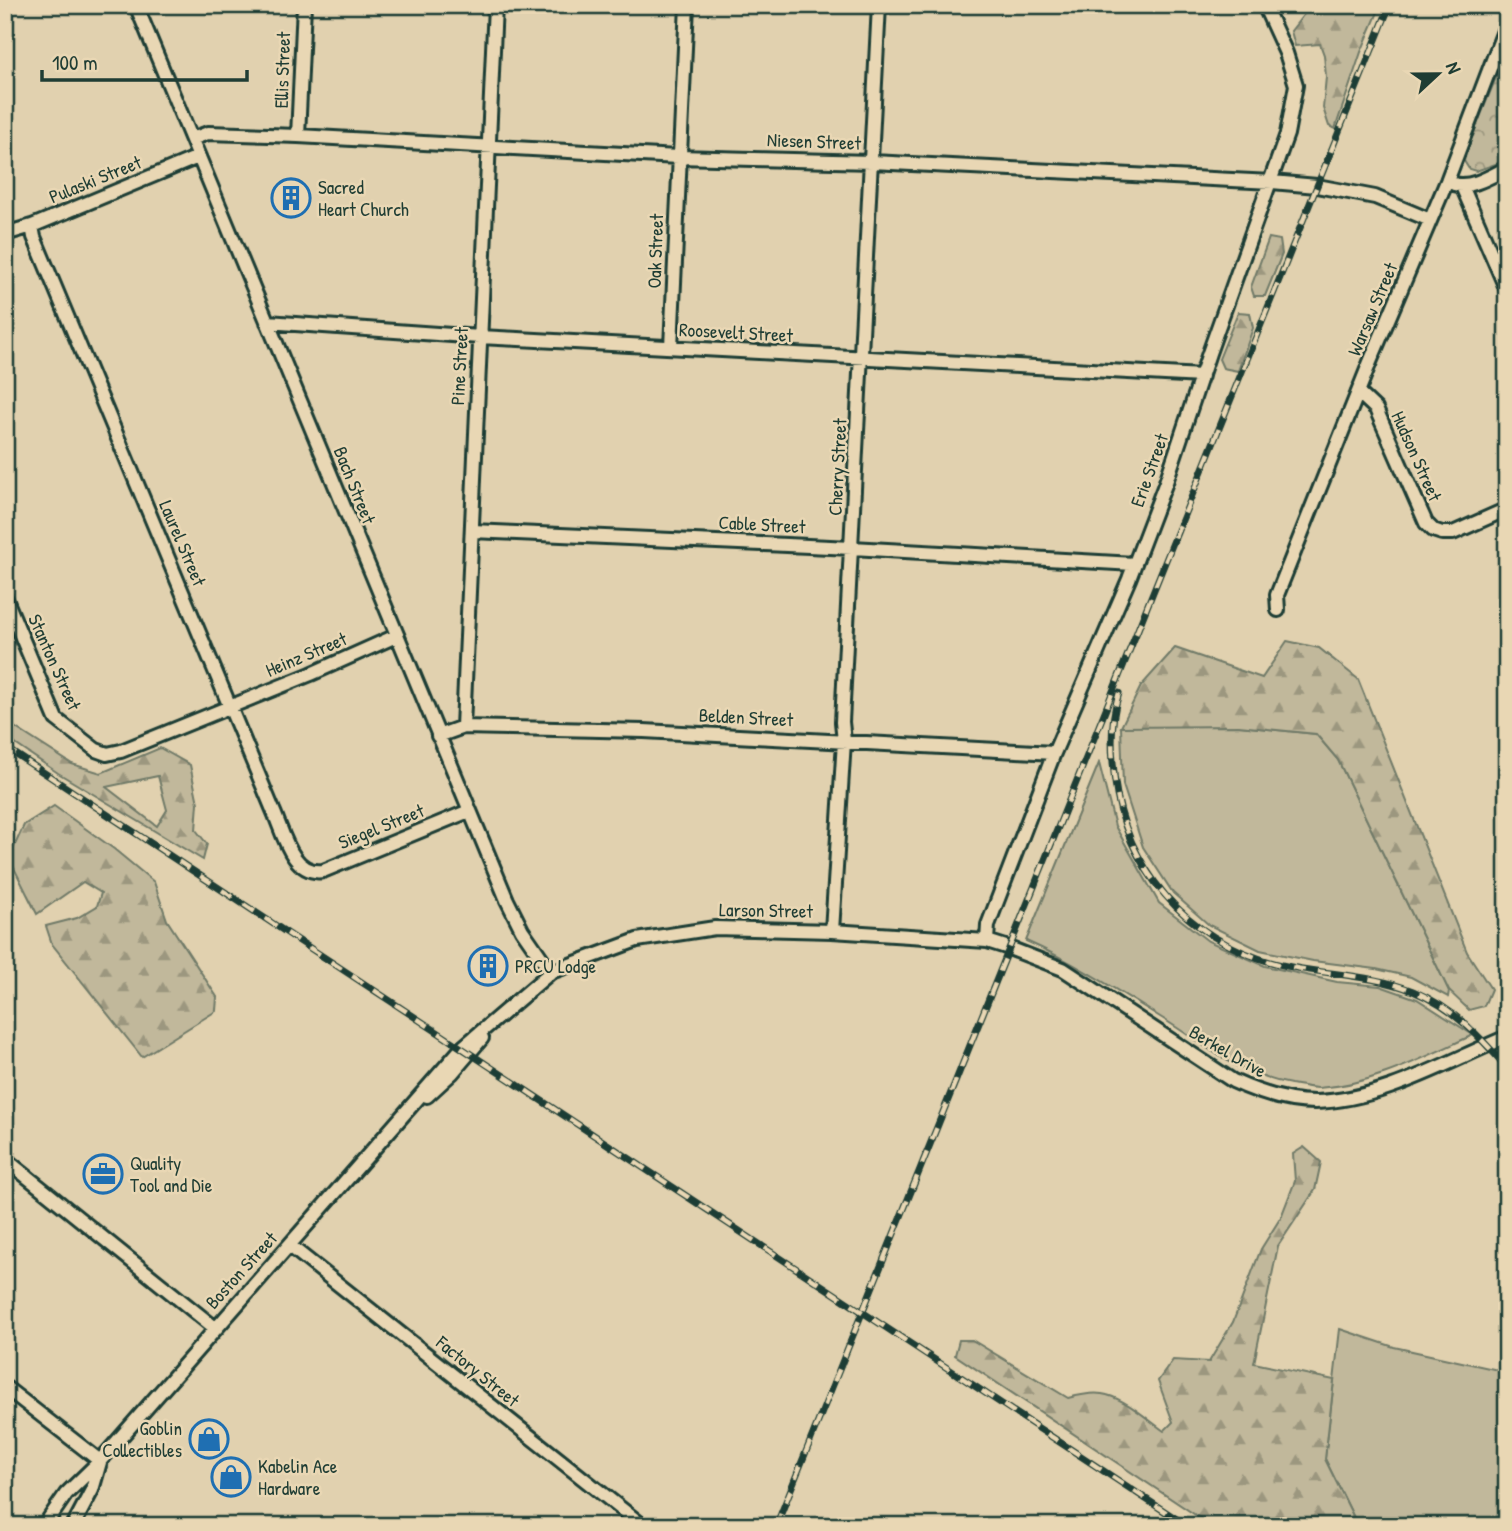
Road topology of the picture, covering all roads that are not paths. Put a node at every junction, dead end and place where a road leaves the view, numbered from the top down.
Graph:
1 (136, 5) edge
2 (304, 5) edge
3 (495, 5) edge
4 (687, 5) edge
5 (880, 5) edge
6 (1264, 5) edge
7 (1507, 23) edge
8 (298, 136) junction
9 (192, 139) junction
10 (488, 147) junction
11 (198, 157) junction
12 (678, 157) junction
13 (872, 162) junction
14 (1507, 168) edge
15 (1447, 181) junction
16 (1272, 182) junction
17 (1462, 186) junction
18 (1430, 220) junction
19 (32, 226) junction
20 (5, 234) edge
21 (1507, 290) edge
22 (267, 322) junction
23 (480, 337) junction
24 (671, 347) junction
25 (862, 358) junction
26 (1202, 376) junction
27 (1358, 392) junction
28 (1507, 509) edge
29 (472, 531) junction
30 (852, 548) junction
31 (1134, 564) junction
32 (5, 597) edge
33 (1278, 610) dead end
34 (396, 636) junction
35 (231, 707) junction
36 (463, 727) junction
37 (438, 736) junction
38 (844, 741) junction
39 (1054, 753) junction
40 (469, 811) junction
41 (306, 870) joint
42 (832, 931) junction
43 (986, 941) junction
44 (551, 972) junction
45 (1507, 1037) edge
46 (5, 1159) edge
47 (290, 1245) junction
48 (215, 1328) junction
49 (5, 1387) edge
50 (100, 1461) junction
51 (44, 1526) edge
52 (74, 1526) edge
53 (643, 1526) edge

1 - 9 street, Bach Street
2 - 8 street, Ellis Street
3 - 10 street, Pine Street
4 - 12 street, Oak Street
5 - 13 street, Cherry Street
6 - 16 street, Erie Street
7 - 15 street, Warsaw Street
8 - 9 street, Niesen Street
8 - 10 street, Niesen Street
9 - 11 street, Bach Street
10 - 12 street, Niesen Street
10 - 23 street, Pine Street
11 - 19 street, Pulaski Street
11 - 22 street, Bach Street
12 - 13 street, Niesen Street
12 - 24 street, Oak Street
13 - 16 street, Niesen Street
13 - 25 street, Cherry Street
14 - 17 street
15 - 17 street
15 - 18 street, Warsaw Street
16 - 18 street, Niesen Street
16 - 26 street, Erie Street
17 - 21 street
18 - 27 street, Warsaw Street
19 - 20 street, Pulaski Street
19 - 35 street, Laurel Street
22 - 23 street, Roosevelt Street
22 - 34 street, Bach Street
23 - 24 street, Roosevelt Street
23 - 29 street, Pine Street
24 - 25 street, Roosevelt Street
25 - 26 street, Roosevelt Street
25 - 30 street, Cherry Street
26 - 31 street, Erie Street
27 - 28 street, Hudson Street
27 - 33 street, Warsaw Street
29 - 30 street, Cable Street
29 - 36 street, Pine Street
30 - 31 street, Cable Street
30 - 38 street, Cherry Street
31 - 39 street, Erie Street
32 - 35 street, Stanton Street
34 - 35 street, Heinz Street
34 - 37 street, Bach Street
35 - 41 street, Laurel Street
36 - 37 street, Belden Street
36 - 38 street, Belden Street
37 - 40 street, Bach Street
38 - 39 street, Belden Street
38 - 42 street, Cherry Street
39 - 43 street, Erie Street
40 - 41 street, Siegel Street
40 - 44 street, Bach Street
42 - 43 street, Larson Street
42 - 44 street, Larson Street
43 - 45 street, Berkel Drive
44 - 47 street, Boston Street
46 - 48 street
47 - 48 street, Boston Street
47 - 53 street, Factory Street
48 - 50 street, Boston Street
49 - 50 street
50 - 51 street, Boston Street
50 - 52 street, Boston Street

